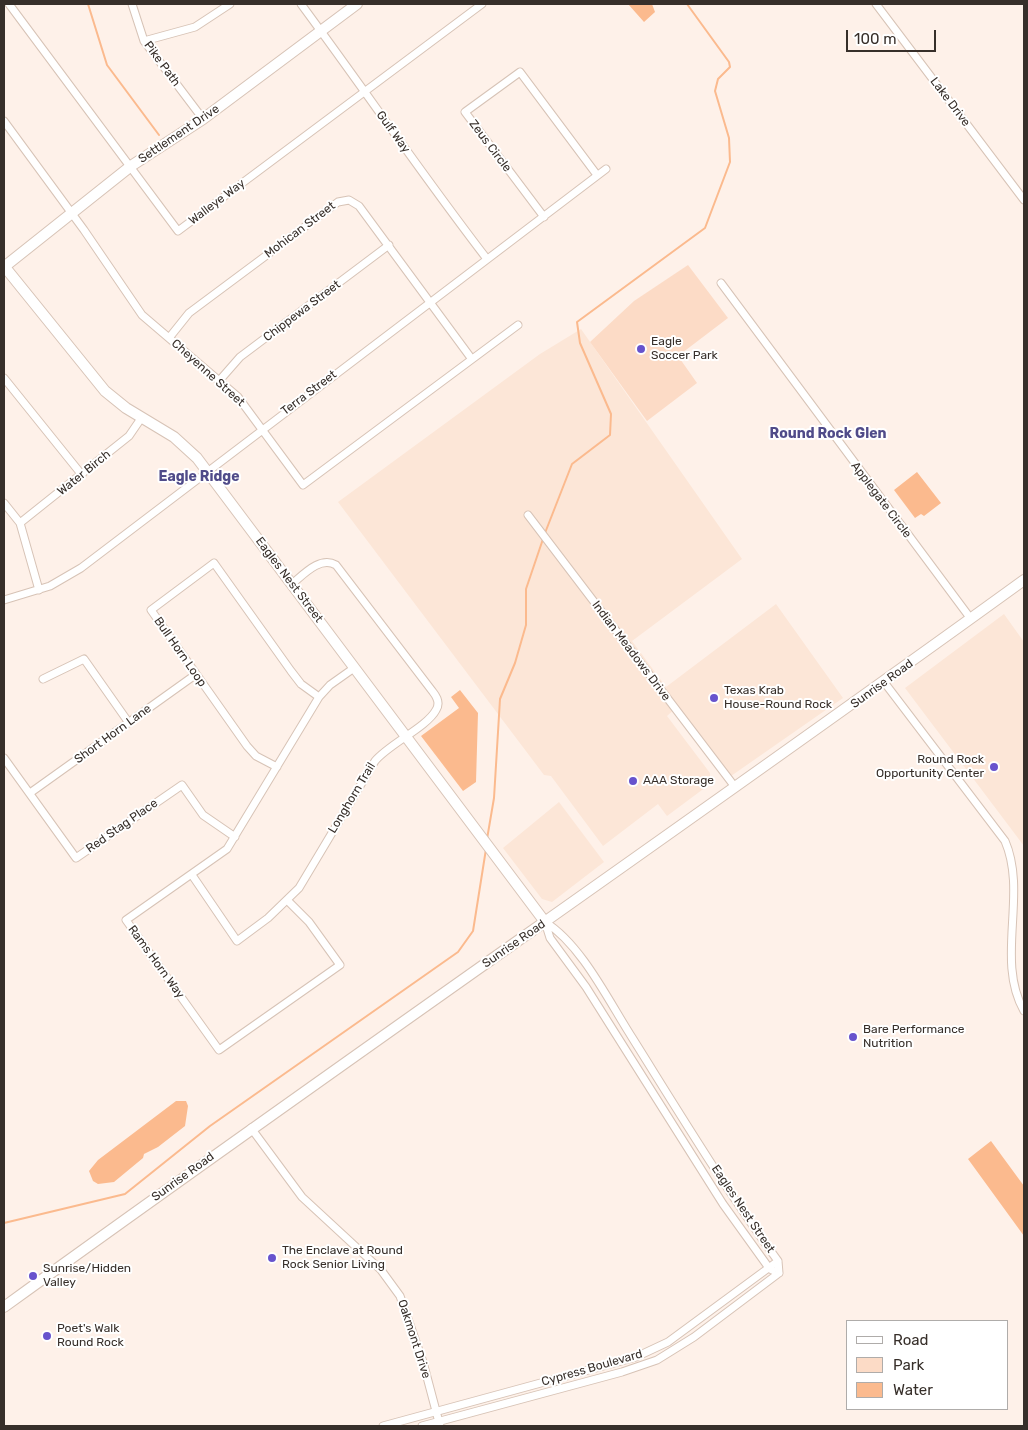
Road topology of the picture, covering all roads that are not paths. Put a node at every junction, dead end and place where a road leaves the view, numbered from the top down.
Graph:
1 (10, 4) edge
2 (132, 4) edge
3 (230, 4) edge
4 (301, 4) edge
5 (356, 4) edge
6 (482, 4) edge
7 (876, 4) edge
8 (321, 31) junction
9 (144, 41) junction
10 (366, 92) junction
11 (203, 119) junction
12 (4, 121) edge
13 (131, 166) junction
14 (606, 169) dead end
15 (597, 175) junction
16 (1024, 200) edge
17 (72, 213) junction
18 (544, 218) junction
19 (389, 245) junction
20 (487, 259) junction
21 (4, 267) edge
22 (721, 283) dead end
23 (431, 302) junction
24 (518, 325) dead end
25 (168, 338) junction
26 (472, 358) junction
27 (4, 378) edge
28 (220, 381) junction
29 (142, 418) junction
30 (262, 428) junction
31 (208, 472) junction
32 (82, 474) junction
33 (4, 503) edge
34 (528, 515) dead end
35 (20, 523) junction
36 (1024, 580) edge
37 (292, 584) junction
38 (39, 590) junction
39 (4, 600) edge
40 (971, 619) junction
41 (354, 668) junction
42 (195, 676) junction
43 (43, 679) dead end
44 (884, 682) junction
45 (319, 697) junction
46 (129, 723) junction
47 (406, 735) junction
48 (4, 758) edge
49 (277, 767) junction
50 (735, 787) junction
51 (30, 793) junction
52 (235, 837) junction
53 (192, 875) junction
54 (287, 900) junction
55 (545, 922) junction
56 (1024, 1011) edge
57 (251, 1128) junction
58 (778, 1261) junction
59 (769, 1268) junction
60 (779, 1273) junction
61 (4, 1307) edge
62 (436, 1412) junction
63 (439, 1424) edge
64 (383, 1426) edge
65 (422, 1426) edge

1 - 13 street, Walleye Way
2 - 9 street, Pike Path
3 - 9 street
4 - 8 street, Gulf Way
5 - 8 street, Settlement Drive
6 - 10 street, Walleye Way
7 - 16 street, Lake Drive
8 - 10 street, Gulf Way
8 - 11 street, Settlement Drive
9 - 11 street, Pike Path
10 - 13 street, Walleye Way
10 - 20 street, Gulf Way
11 - 13 street, Settlement Drive
12 - 17 street, Cheyenne Street
13 - 17 street, Settlement Drive
14 - 15 street, Terra Street
15 - 18 street, Terra Street
15 - 18 street, Zeus Circle
17 - 21 street, Settlement Drive
17 - 25 street, Cheyenne Street
18 - 20 street, Terra Street
19 - 23 street, Mohican Street
19 - 25 street, Mohican Street
19 - 28 street, Chippewa Street
20 - 23 street, Terra Street
21 - 29 street, Eagles Nest Street
22 - 40 street, Applegate Circle
23 - 26 street, Mohican Street
23 - 30 street, Terra Street
24 - 26 street, Cheyenne Street
25 - 28 street, Cheyenne Street
26 - 30 street, Cheyenne Street
27 - 32 street
28 - 30 street, Cheyenne Street
29 - 31 street, Eagles Nest Street
29 - 32 street, Water Birch
30 - 31 street, Terra Street
31 - 37 street, Eagles Nest Street
31 - 38 street, Terra Street
32 - 35 street, Water Birch
33 - 35 street
34 - 50 street, Indian Meadows Drive
35 - 38 street
36 - 40 street, Sunrise Road
37 - 41 street, Eagles Nest Street
37 - 47 street, Longhorn Trail
38 - 39 street, Terra Street
40 - 44 street, Sunrise Road
41 - 45 street, Rams Horn Way
41 - 47 street, Eagles Nest Street
42 - 45 street, Bull Horn Loop
42 - 46 street, Short Horn Lane
42 - 49 street, Bull Horn Loop
43 - 46 street
44 - 50 street, Sunrise Road
44 - 56 street
45 - 49 street, Rams Horn Way
46 - 51 street, Short Horn Lane
47 - 54 street, Longhorn Trail
47 - 55 street, Eagles Nest Street
48 - 51 street, Red Stag Place
49 - 52 street, Rams Horn Way
50 - 55 street, Sunrise Road
51 - 52 street, Red Stag Place
52 - 53 street, Rams Horn Way
53 - 54 street, Longhorn Trail
53 - 54 street, Rams Horn Way
55 - 57 street, Sunrise Road
55 - 58 street, Eagles Nest Street
55 - 59 street, Eagles Nest Street
57 - 61 street, Sunrise Road
57 - 62 street, Oakmont Drive
58 - 59 street, Cypress Boulevard
58 - 60 street, Eagles Nest Street
59 - 60 street, Eagles Nest Street
59 - 62 street, Cypress Boulevard
60 - 63 street, Cypress Boulevard
62 - 63 street, Oakmont Drive
62 - 64 street, Cypress Boulevard
63 - 65 street, Cypress Boulevard

